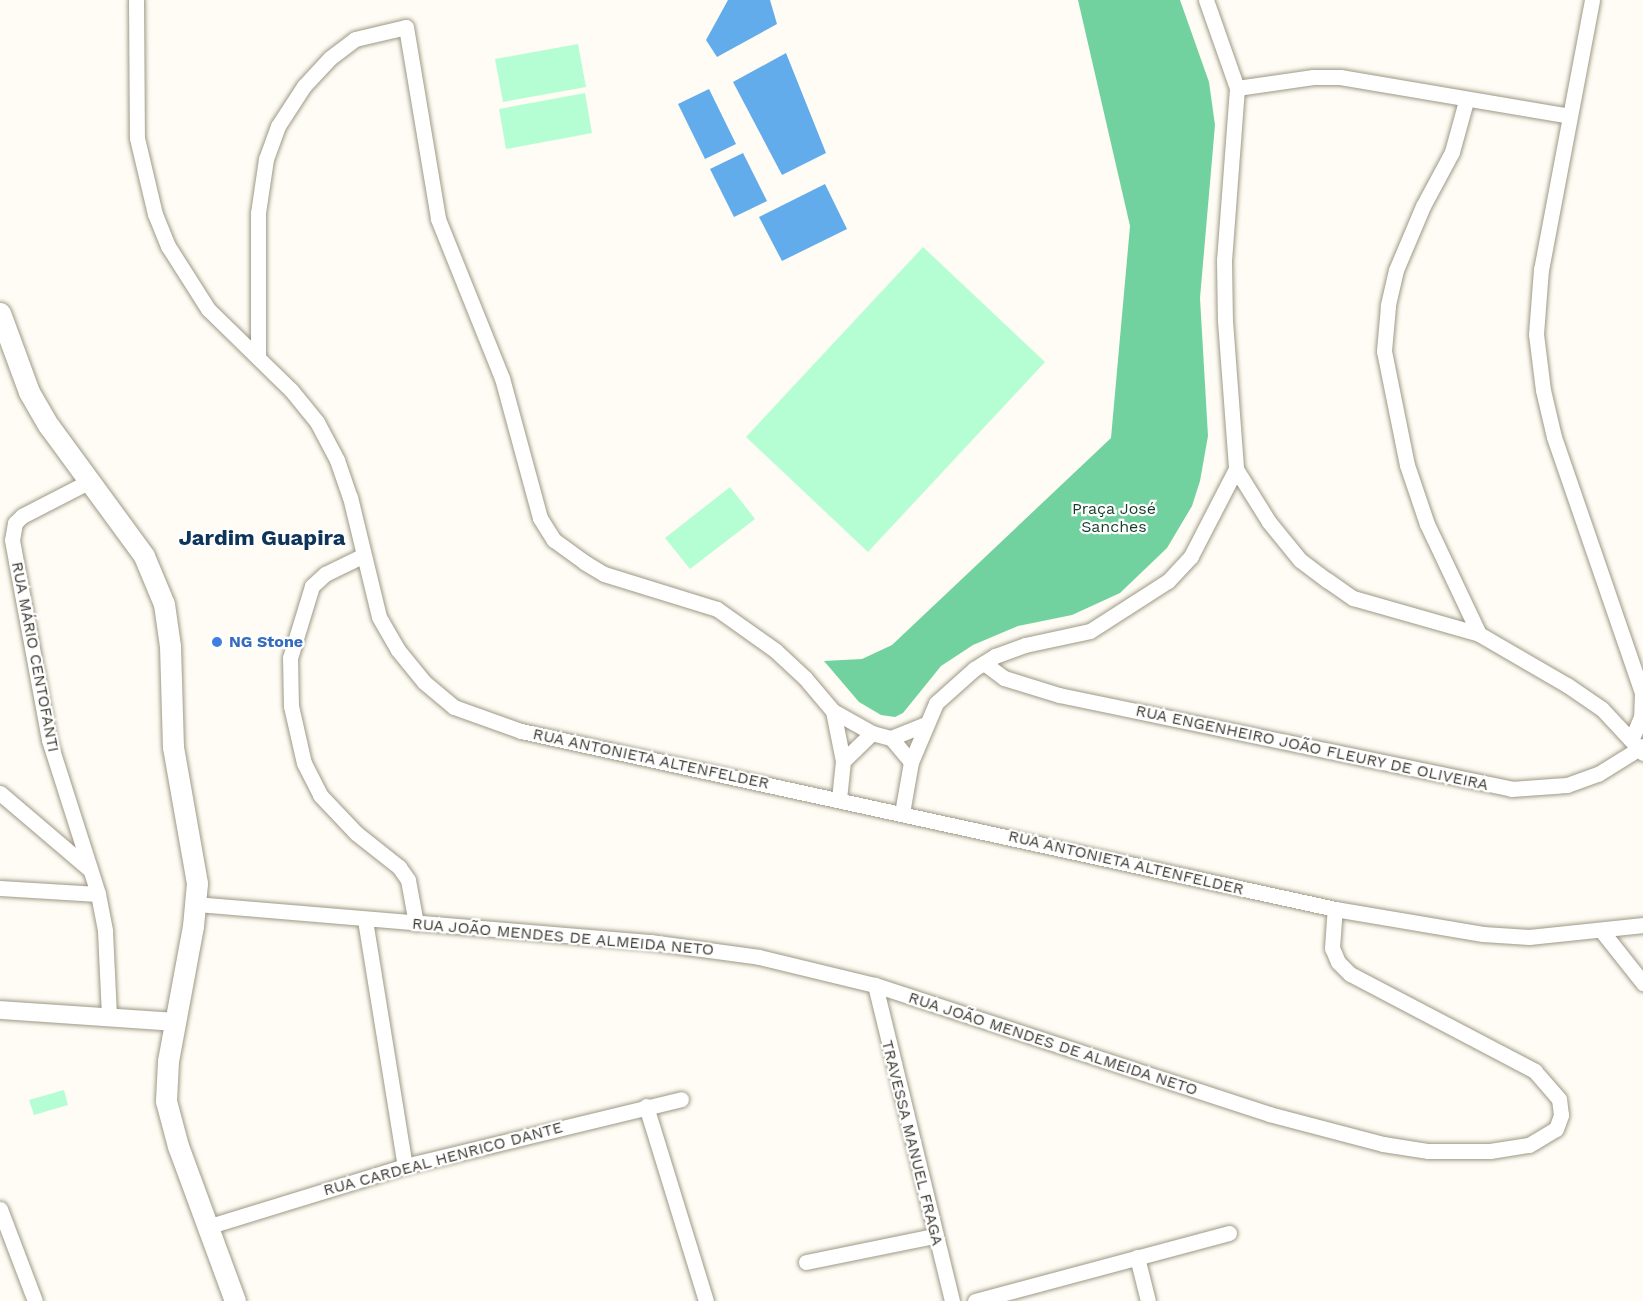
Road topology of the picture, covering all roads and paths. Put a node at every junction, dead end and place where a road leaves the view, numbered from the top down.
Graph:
1 (136, 0) edge
2 (1206, 0) edge
3 (1592, 0) edge
4 (1237, 88) junction
5 (1466, 101) junction
6 (1570, 116) junction
7 (0, 313) edge
8 (258, 356) junction
9 (1236, 469) junction
10 (90, 481) junction
11 (362, 556) junction
12 (1479, 634) junction
13 (984, 663) junction
14 (833, 711) junction
15 (925, 724) junction
16 (872, 733) junction
17 (891, 738) junction
18 (1639, 746) edge
19 (843, 761) junction
20 (911, 762) junction
21 (0, 793) edge
22 (840, 800) junction
23 (902, 813) junction
24 (88, 868) junction
25 (0, 888) edge
26 (98, 894) junction
27 (196, 904) junction
28 (1335, 909) junction
29 (365, 920) junction
30 (416, 923) junction
31 (1643, 925) edge
32 (1601, 930) junction
33 (1643, 983) edge
34 (875, 985) junction
35 (0, 1010) edge
36 (109, 1015) junction
37 (175, 1022) junction
38 (681, 1099) dead end
39 (646, 1106) junction
40 (405, 1166) junction
41 (0, 1209) edge
42 (207, 1227) junction
43 (1229, 1233) dead end
44 (934, 1236) junction
45 (1137, 1257) junction
46 (806, 1262) dead end
47 (35, 1301) edge
48 (235, 1301) edge
49 (706, 1301) edge
50 (952, 1301) edge
51 (975, 1301) edge
52 (1148, 1301) edge

1 - 8 street, RUA ANTONIETA ALTENFELDER
2 - 4 street
3 - 6 street
4 - 5 street
4 - 9 street
5 - 6 street
5 - 12 street
6 - 18 street
7 - 10 main road
8 - 11 street, RUA ANTONIETA ALTENFELDER
8 - 14 street
9 - 12 street
9 - 13 street
10 - 24 street, RUA MÁRIO CENTOFANTI
10 - 27 main road
11 - 22 street, RUA ANTONIETA ALTENFELDER
11 - 30 street
12 - 18 street
13 - 15 street
13 - 18 street, RUA ENGENHEIRO JOÃO FLEURY DE OLIVEIRA
14 - 16 street
14 - 19 street
15 - 17 street
15 - 20 street
16 - 17 street
16 - 19 street
17 - 20 street
19 - 22 street
20 - 23 street
21 - 24 street
22 - 23 street, RUA ANTONIETA ALTENFELDER
23 - 28 street, RUA ANTONIETA ALTENFELDER
24 - 26 street, RUA MÁRIO CENTOFANTI
25 - 26 street
26 - 36 street, RUA MÁRIO CENTOFANTI
27 - 29 street, RUA JOÃO MENDES DE ALMEIDA NETO
27 - 37 main road
28 - 32 street, RUA ANTONIETA ALTENFELDER
28 - 34 street, RUA JOÃO MENDES DE ALMEIDA NETO
29 - 30 street, RUA JOÃO MENDES DE ALMEIDA NETO
29 - 40 street
30 - 34 street, RUA JOÃO MENDES DE ALMEIDA NETO
31 - 32 street, RUA ANTONIETA ALTENFELDER
32 - 33 street
34 - 44 street, TRAVESSA MANUEL FRAGA
35 - 36 street
36 - 37 street
37 - 42 main road
38 - 39 street, RUA CARDEAL HENRICO DANTE
39 - 40 street, RUA CARDEAL HENRICO DANTE
39 - 49 street
40 - 42 street, RUA CARDEAL HENRICO DANTE
41 - 47 street
42 - 48 main road
43 - 45 street
44 - 46 street
44 - 50 street, TRAVESSA MANUEL FRAGA
45 - 51 street
45 - 52 street

